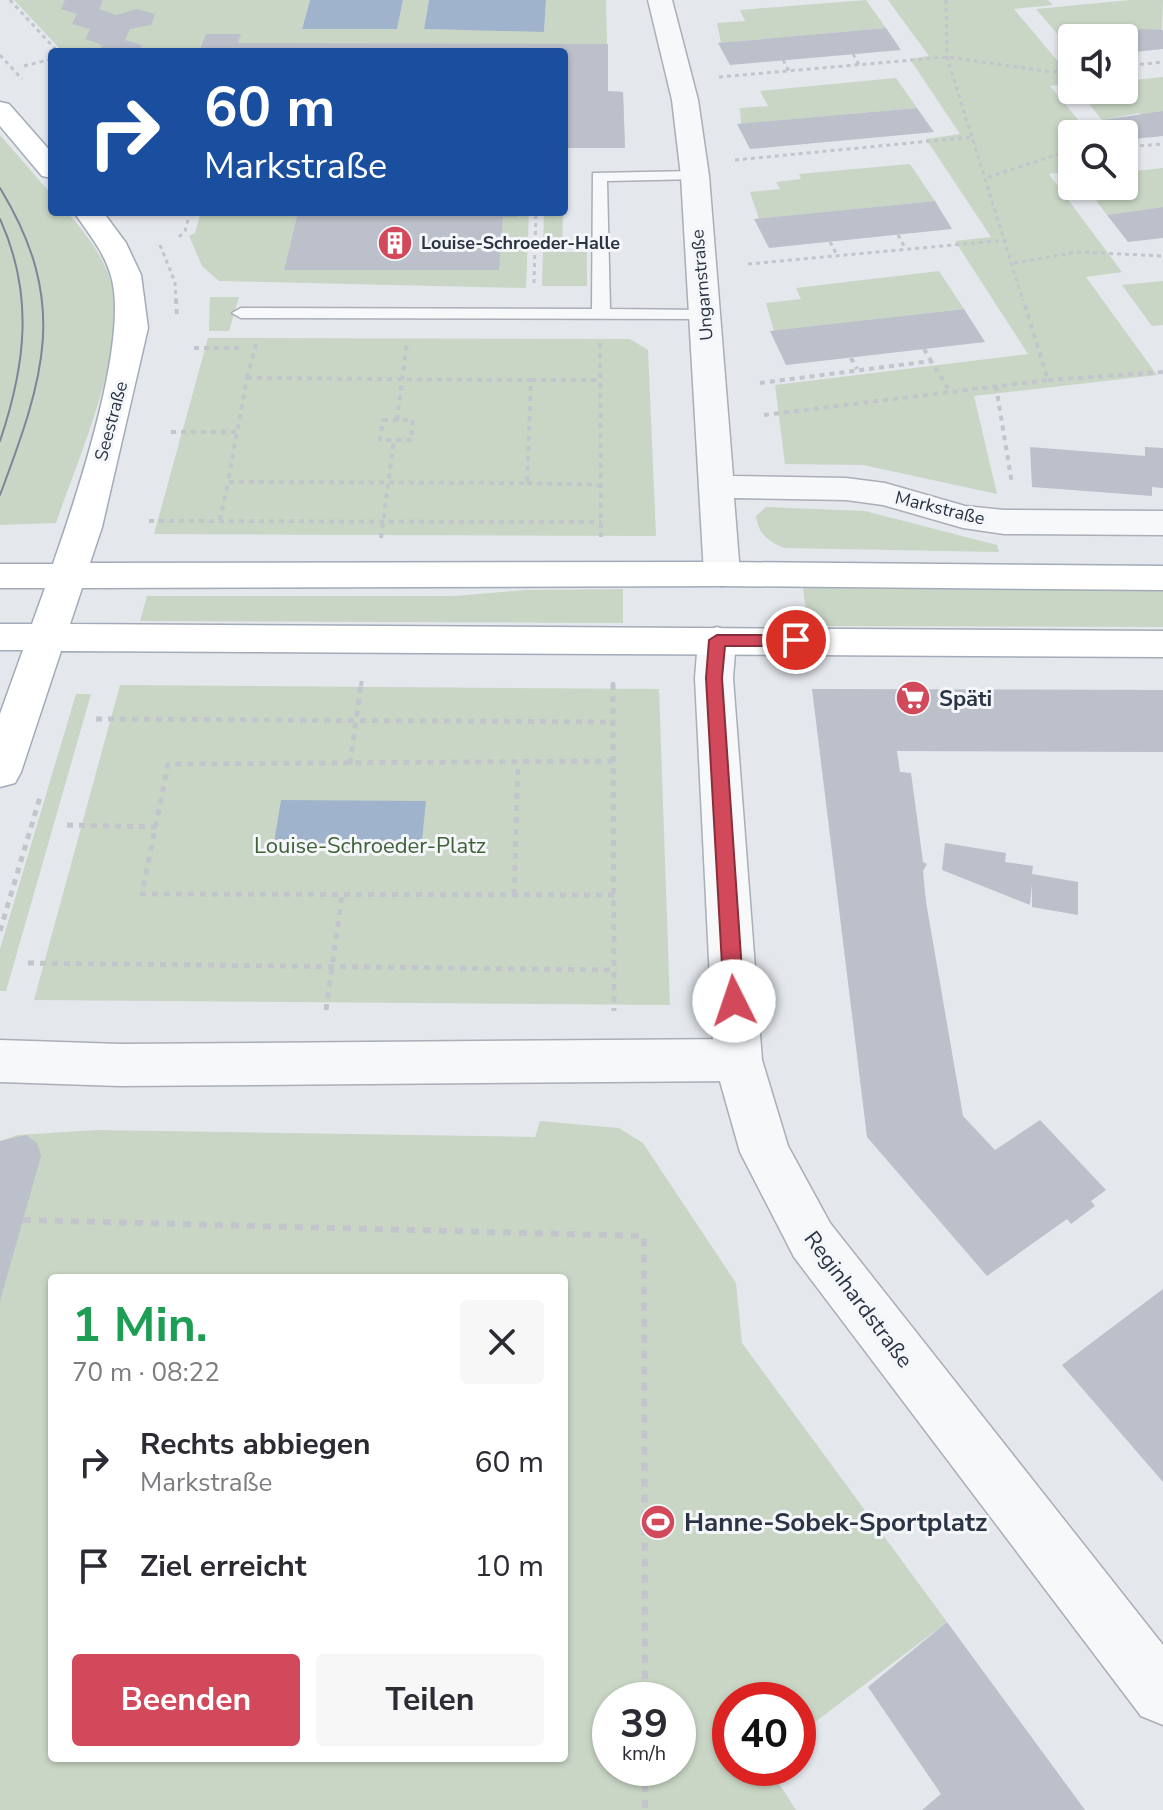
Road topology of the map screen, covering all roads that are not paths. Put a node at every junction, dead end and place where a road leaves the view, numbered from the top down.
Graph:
1 (660, 0) edge
2 (0, 110) edge
3 (48, 165) edge
4 (695, 176) junction
5 (91, 216) edge
6 (241, 313) dead end
7 (601, 314) junction
8 (706, 315) junction
9 (718, 487) junction
10 (1163, 523) edge
11 (722, 574) junction
12 (0, 576) edge
13 (67, 577) junction
14 (1163, 578) edge
15 (0, 637) edge
16 (46, 637) junction
17 (717, 640) junction
18 (1163, 644) edge
19 (0, 772) edge
20 (738, 1060) junction
21 (0, 1061) edge
22 (1163, 1694) edge

1 - 4 street, Ungarnstraße
2 - 3 main road
4 - 7 lane
4 - 8 street, Ungarnstraße
5 - 13 main road, Seestraße
6 - 7 lane
7 - 8 lane
8 - 9 street, Ungarnstraße
9 - 10 street, Markstraße
9 - 11 street, Ungarnstraße
11 - 13 main road
11 - 14 main road
11 - 17 main road
12 - 13 main road
13 - 16 main road, Seestraße
15 - 16 main road
16 - 17 main road
16 - 19 main road, Seestraße
17 - 18 main road
17 - 20 street, Reginhardstraße
20 - 21 street
20 - 22 street, Reginhardstraße

